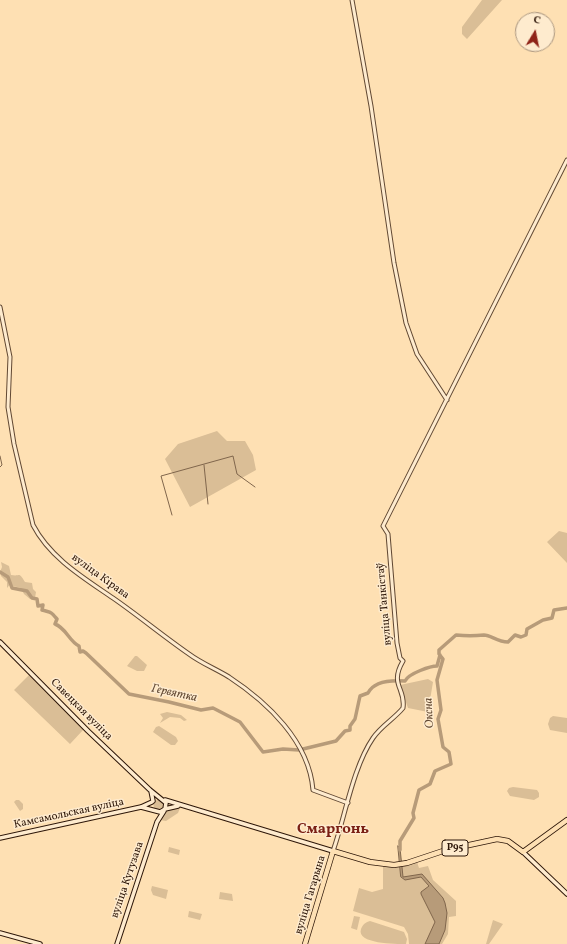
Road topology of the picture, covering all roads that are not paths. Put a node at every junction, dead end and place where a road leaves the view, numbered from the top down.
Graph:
1 (352, 0) edge
2 (567, 160) edge
3 (0, 307) edge
4 (447, 400) junction
5 (0, 642) edge
6 (150, 790) junction
7 (163, 798) junction
8 (153, 802) junction
9 (348, 803) junction
10 (182, 806) junction
11 (141, 807) junction
12 (154, 810) junction
13 (165, 810) junction
14 (567, 820) edge
15 (157, 822) junction
16 (0, 838) edge
17 (334, 850) junction
18 (523, 852) junction
19 (567, 894) edge
20 (0, 933) edge
21 (40, 944) edge
22 (116, 944) edge
23 (305, 944) edge

1 - 4 street
2 - 4 street
3 - 9 street, вуліца Кірава
4 - 9 street, вуліца Танкістаў
5 - 6 main road, Савецкая вуліца
6 - 7 main road, Савецкая вуліца
6 - 8 main road
7 - 8 main road
7 - 10 main road, Савецкая вуліца
7 - 13 main road
8 - 11 main road, Камсамольская вуліца
8 - 12 main road
9 - 17 street, вуліца Танкістаў
10 - 13 main road, Савецкая вуліца
10 - 17 main road, Савецкая вуліца
11 - 12 main road, Камсамольская вуліца
11 - 16 main road, Камсамольская вуліца
12 - 13 main road
12 - 15 main road
13 - 15 main road, вуліца Кутузава
14 - 18 main road
15 - 22 main road, вуліца Кутузава
17 - 18 main road, Р95
17 - 23 main road, вуліца Гагарына
18 - 19 main road
20 - 21 main road

